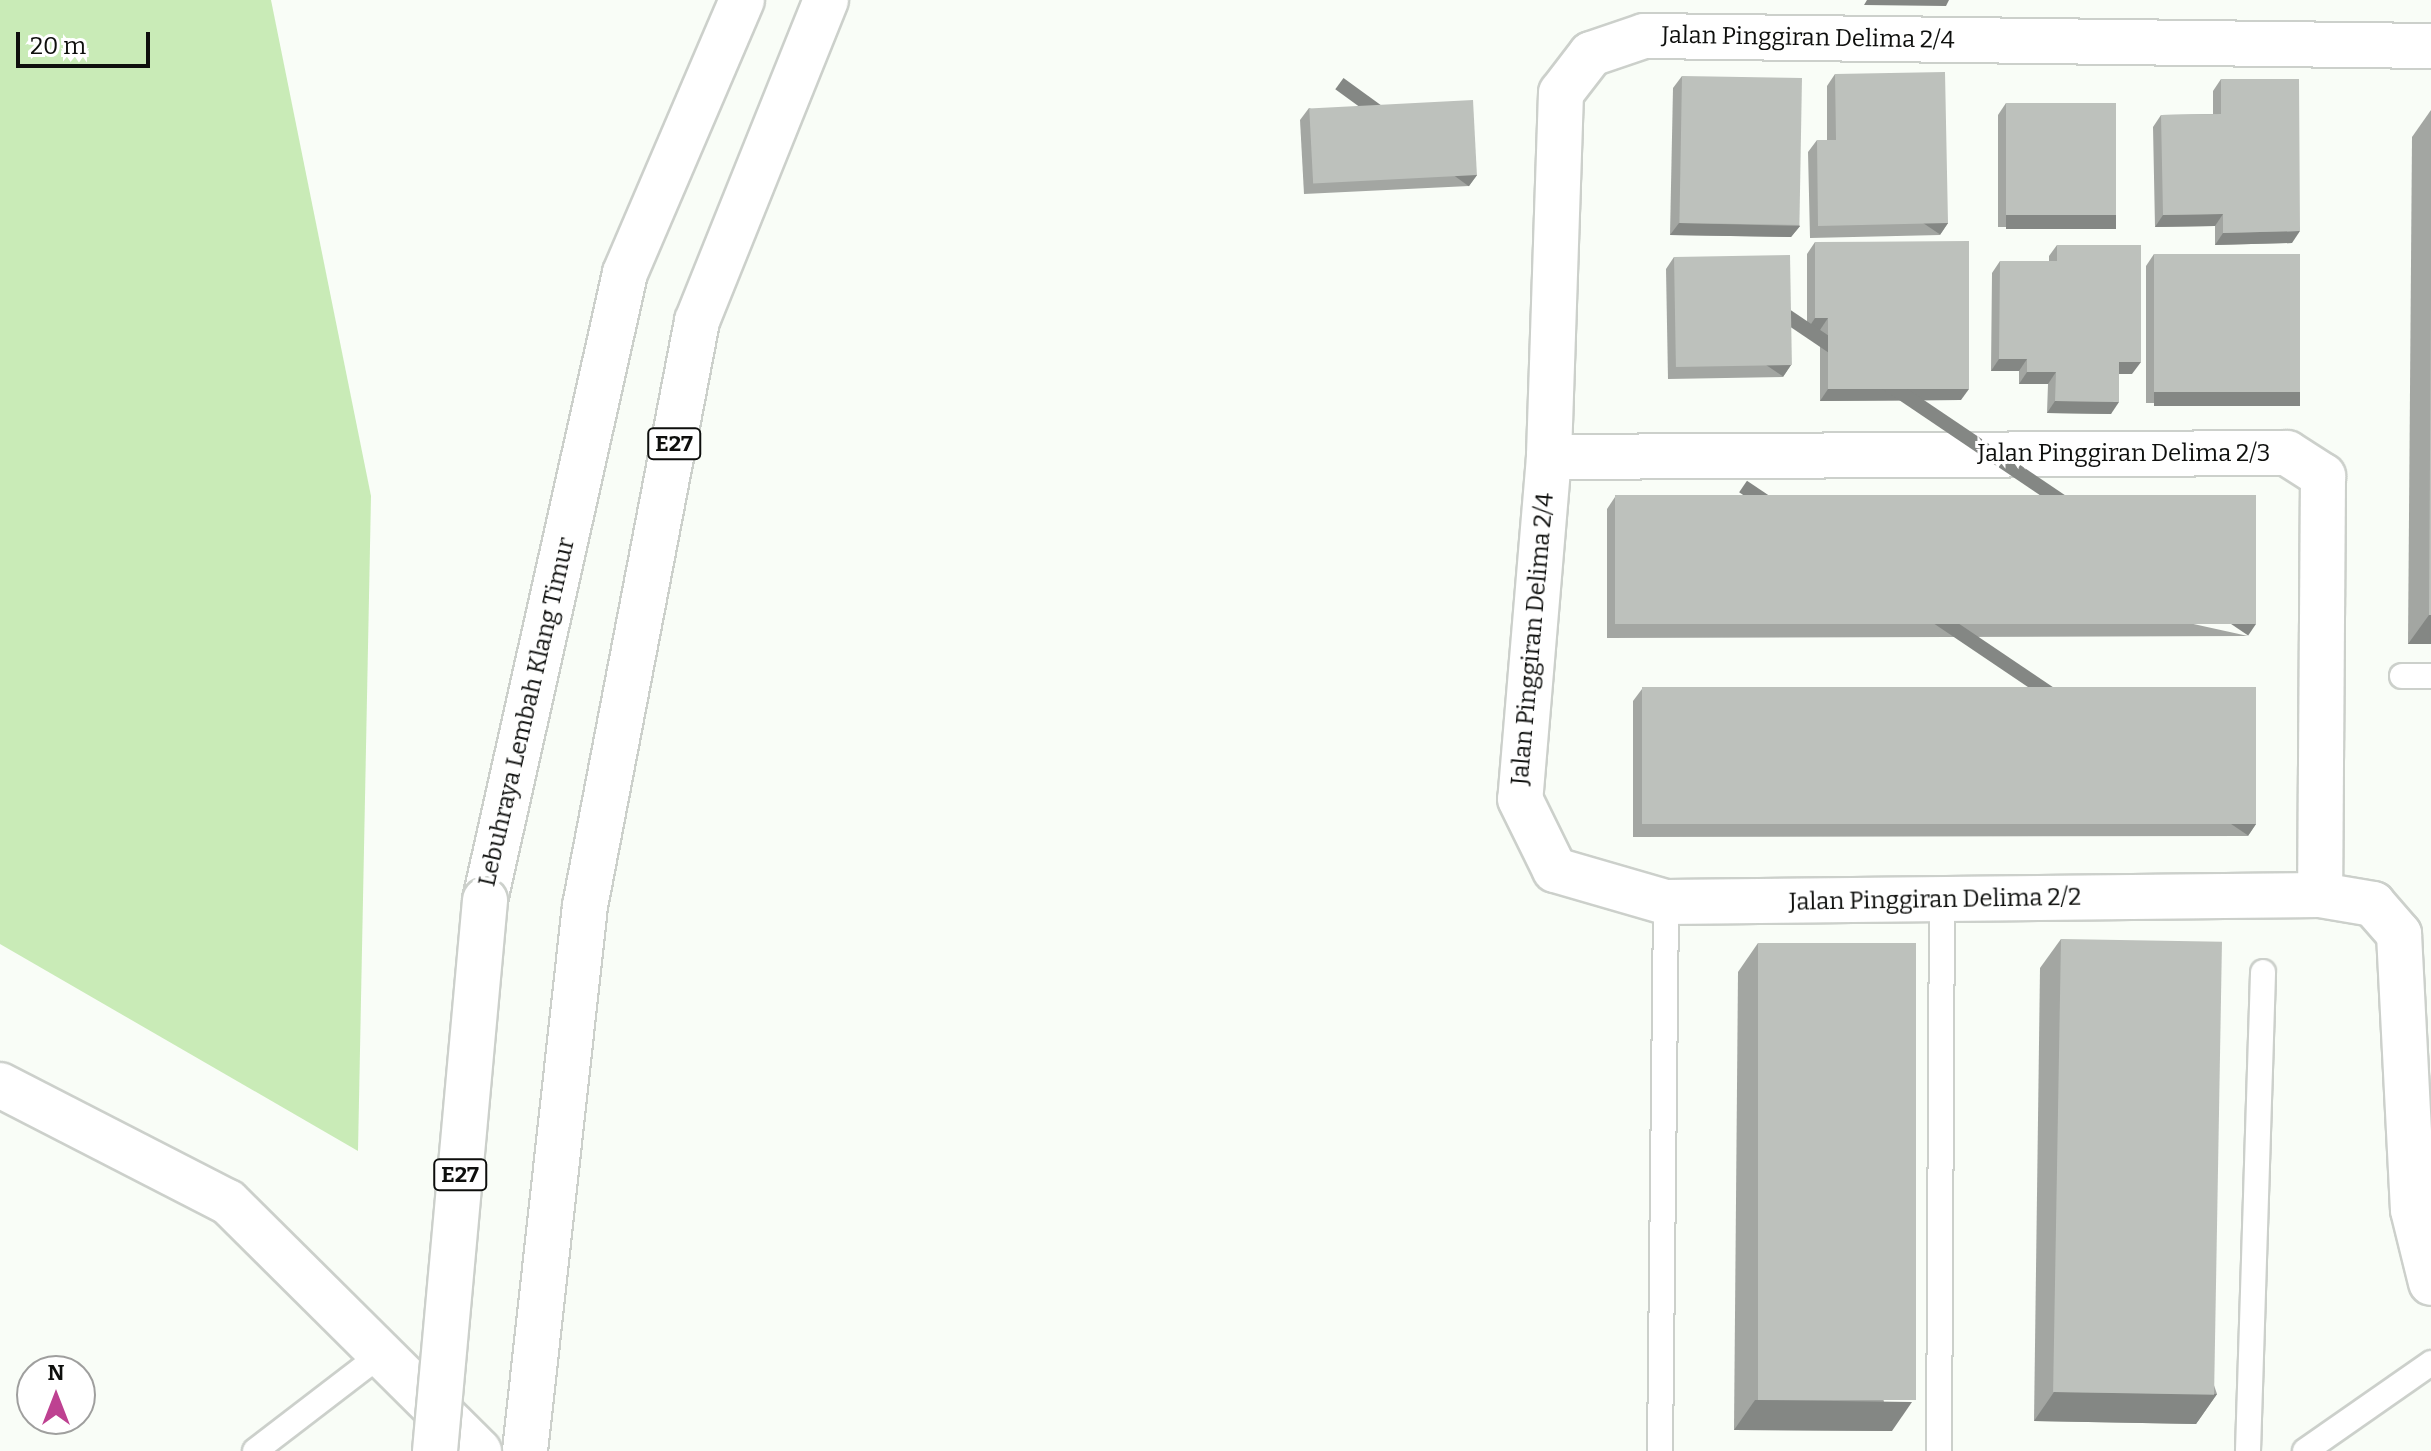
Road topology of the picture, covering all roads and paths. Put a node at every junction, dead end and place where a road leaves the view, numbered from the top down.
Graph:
1 (742, 0) edge
2 (826, 0) edge
3 (2431, 46) edge
4 (1549, 457) junction
5 (2402, 676) dead end
6 (2431, 676) edge
7 (1555, 870) joint
8 (2320, 895) junction
9 (1666, 902) junction
10 (1942, 902) junction
11 (2263, 972) dead end
12 (0, 1085) edge
13 (2431, 1283) edge
14 (380, 1355) junction
15 (2431, 1363) edge
16 (255, 1451) edge
17 (435, 1451) edge
18 (479, 1451) edge
19 (525, 1451) edge
20 (1660, 1451) edge
21 (1939, 1451) edge
22 (2248, 1451) edge
23 (2305, 1451) edge

1 - 17 main road, Lebuhraya Lembah Klang Timur / E27, bridge
2 - 19 main road, E27
3 - 4 main road, Jalan Pinggiran Delima 2/4
4 - 7 main road, Jalan Pinggiran Delima 2/4
4 - 8 main road, Jalan Pinggiran Delima 2/3
5 - 6 lane
7 - 9 main road, Jalan Pinggiran Delima 2/2
8 - 10 main road, Jalan Pinggiran Delima 2/2
8 - 13 main road, Jalan Pinggiran Delima 2/2
9 - 10 main road, Jalan Pinggiran Delima 2/2
9 - 20 lane
10 - 21 lane
11 - 22 lane
12 - 14 main road
14 - 16 lane
14 - 18 main road
15 - 23 lane

